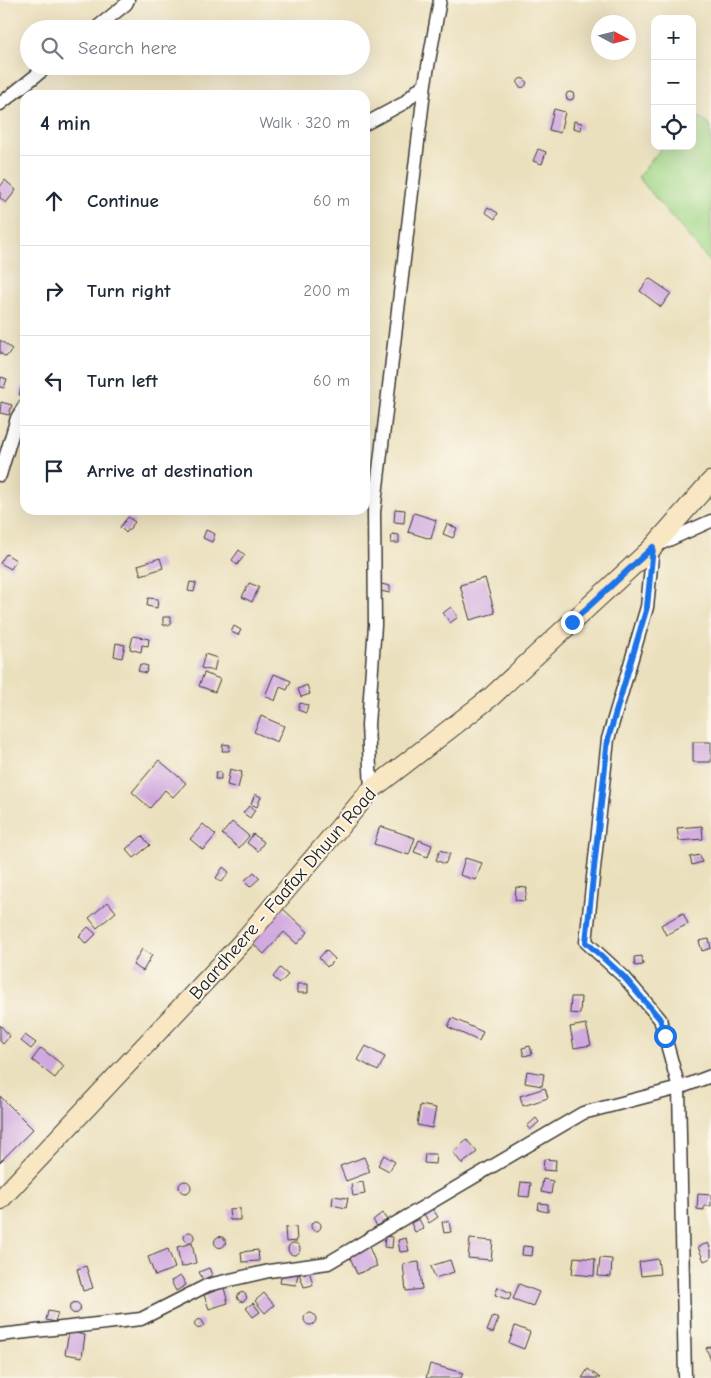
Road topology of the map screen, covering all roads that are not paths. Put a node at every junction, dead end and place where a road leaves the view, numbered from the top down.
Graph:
1 (128, 0) edge
2 (440, 0) edge
3 (106, 20) edge
4 (37, 75) edge
5 (425, 83) junction
6 (0, 104) edge
7 (370, 121) edge
8 (20, 413) edge
9 (0, 475) edge
10 (711, 481) edge
11 (711, 521) edge
12 (653, 547) junction
13 (371, 790) junction
14 (711, 1076) edge
15 (679, 1088) junction
16 (0, 1200) edge
17 (0, 1335) edge
18 (685, 1378) edge

1 - 3 street
2 - 5 street
4 - 6 street
5 - 7 street
5 - 13 street
8 - 9 street
10 - 12 main road, Baardheere - Faafax Dhuun Road
11 - 12 street
12 - 13 main road, Baardheere - Faafax Dhuun Road
12 - 15 street
13 - 16 main road, Baardheere - Faafax Dhuun Road
14 - 15 street
15 - 17 street
15 - 18 street

